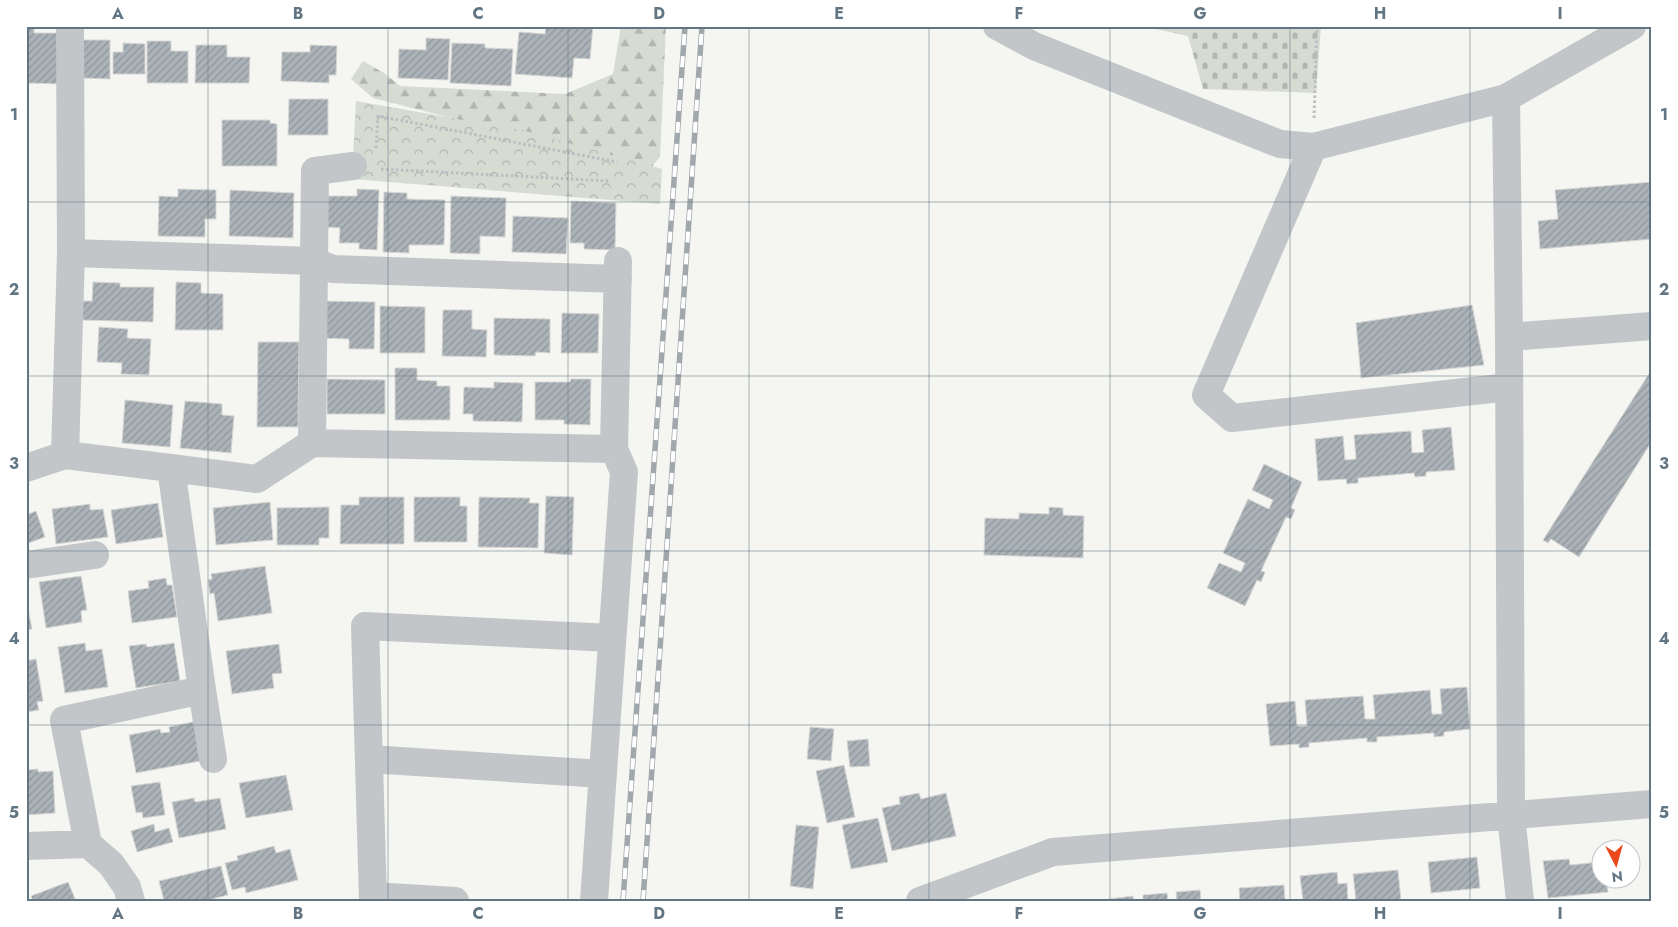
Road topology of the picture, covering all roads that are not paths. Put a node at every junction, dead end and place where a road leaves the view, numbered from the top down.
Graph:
1 (70, 26) edge
2 (997, 26) edge
3 (1632, 26) edge
4 (1506, 98) junction
5 (1313, 147) junction
6 (364, 167) road end
7 (71, 253) junction
8 (314, 261) junction
9 (1652, 326) edge
10 (1510, 337) junction
11 (1509, 387) junction
12 (312, 442) junction
13 (614, 449) junction
14 (65, 455) junction
15 (26, 468) edge
16 (171, 468) junction
17 (94, 555) dead end
18 (26, 565) edge
19 (612, 638) junction
20 (202, 690) junction
21 (214, 759) dead end
22 (368, 759) junction
23 (603, 774) junction
24 (1652, 804) edge
25 (1511, 815) junction
26 (88, 844) junction
27 (26, 846) edge
28 (373, 899) edge
29 (132, 901) edge
30 (455, 901) edge
31 (594, 901) edge
32 (920, 901) edge
33 (1520, 901) edge

1 - 7 street
2 - 5 street
3 - 4 street
4 - 5 street
4 - 10 street
5 - 11 street
6 - 8 street
7 - 8 street
7 - 14 street
8 - 12 street
8 - 13 street
9 - 10 street
10 - 11 street
11 - 25 street
12 - 13 street
12 - 16 street
13 - 19 street
14 - 15 street
14 - 16 street
16 - 20 street
17 - 18 street
19 - 22 street
19 - 23 street
20 - 21 street
20 - 26 street
22 - 23 street
22 - 28 street
23 - 31 street
24 - 25 street
25 - 32 street
25 - 33 street
26 - 27 street
26 - 29 street
28 - 30 street

